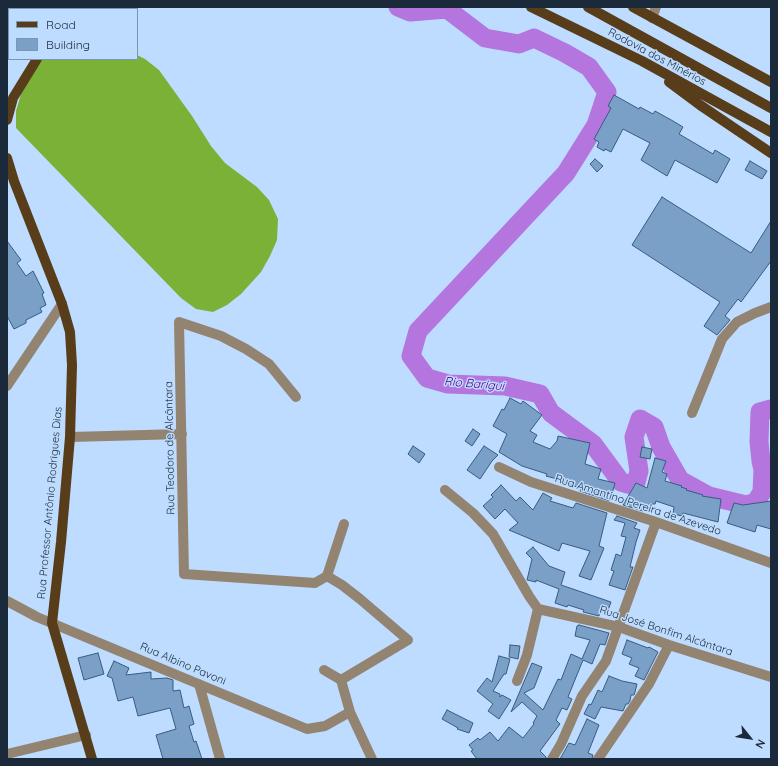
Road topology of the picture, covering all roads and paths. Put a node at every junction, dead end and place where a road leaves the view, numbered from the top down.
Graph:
1 (531, 7) edge
2 (588, 7) edge
3 (633, 7) edge
4 (656, 7) edge
5 (652, 18) junction
6 (35, 60) edge
7 (642, 61) junction
8 (771, 82) edge
9 (10, 101) edge
10 (771, 108) edge
11 (7, 120) edge
12 (771, 132) edge
13 (771, 153) edge
14 (7, 158) edge
15 (62, 304) junction
16 (771, 307) edge
17 (7, 386) edge
18 (296, 397) dead end
19 (692, 413) dead end
20 (182, 434) junction
21 (70, 437) junction
22 (499, 468) dead end
23 (445, 490) dead end
24 (656, 522) junction
25 (344, 524) dead end
26 (771, 563) edge
27 (327, 576) junction
28 (7, 601) edge
29 (538, 609) junction
30 (52, 623) junction
31 (620, 627) junction
32 (669, 645) junction
33 (324, 670) dead end
34 (771, 677) edge
35 (341, 680) junction
36 (517, 681) dead end
37 (199, 684) junction
38 (350, 712) junction
39 (86, 735) junction
40 (7, 754) edge
41 (92, 759) edge
42 (220, 759) edge
43 (372, 759) edge
44 (552, 759) edge
45 (598, 759) edge

1 - 7 main road, Rodovia dos Minérios
2 - 10 main road, Rodovia dos Minérios
3 - 5 main road
4 - 5 street
5 - 8 main road
6 - 9 main road
7 - 12 main road, Rodovia dos Minérios
7 - 13 main road
9 - 11 main road
14 - 15 main road, Rua Professor Antônio Rodrigues Dias
15 - 17 street
15 - 21 main road, Rua Professor Antônio Rodrigues Dias
16 - 19 street
18 - 20 street, Rua Teodoro de Alcântara
20 - 21 street
20 - 27 street, Rua Teodoro de Alcântara
21 - 30 main road, Rua Professor Antônio Rodrigues Dias
22 - 24 street, Rua Amantino Pereira de Azevedo
23 - 29 street
24 - 26 street, Rua Amantino Pereira de Azevedo
24 - 31 street
25 - 27 street
27 - 35 street
28 - 30 street, Rua Albino Pavoni
29 - 31 street, Rua José Bonfim Alcântara
29 - 36 street
30 - 37 street, Rua Albino Pavoni
30 - 39 main road, Rua Professor Antônio Rodrigues Dias
31 - 32 street, Rua José Bonfim Alcântara
31 - 44 street
32 - 34 street, Rua José Bonfim Alcântara
32 - 45 street
33 - 35 street
35 - 38 street
37 - 38 street, Rua Albino Pavoni
37 - 42 street
38 - 43 street
39 - 40 street
39 - 41 main road, Rua Professor Antônio Rodrigues Dias

